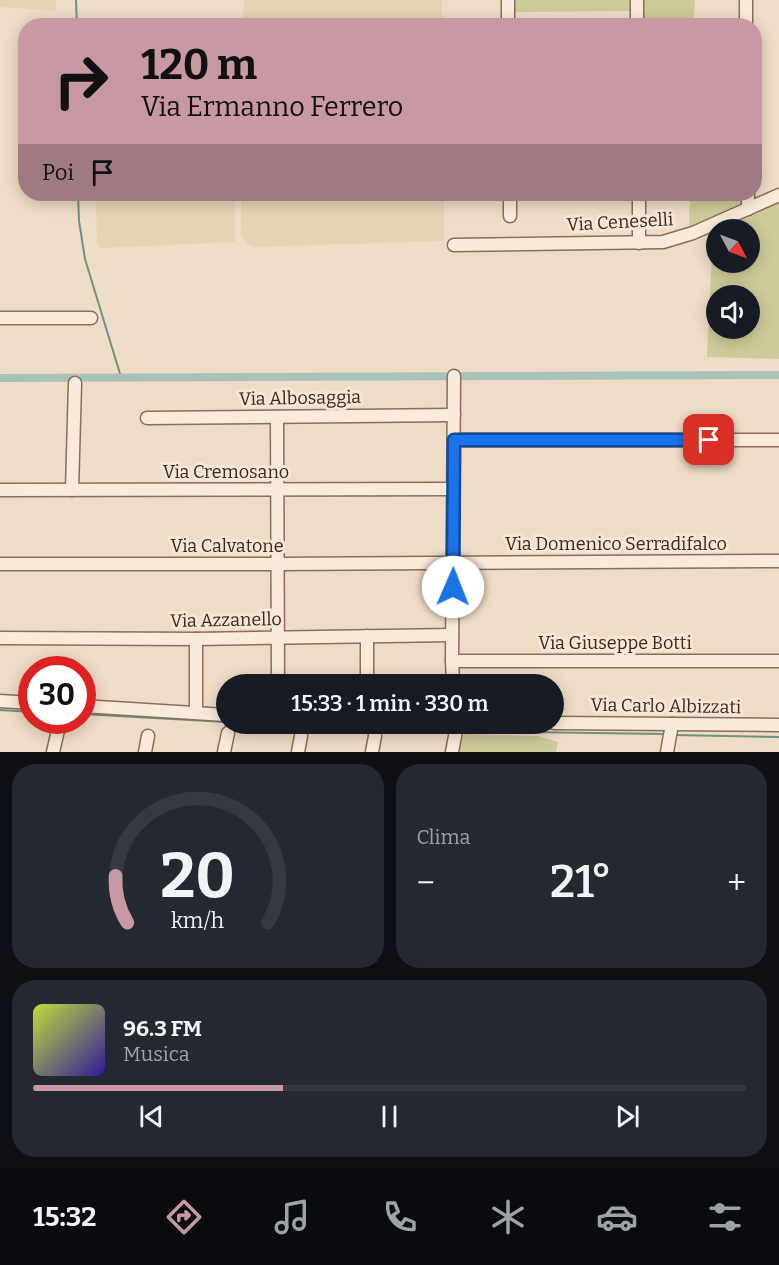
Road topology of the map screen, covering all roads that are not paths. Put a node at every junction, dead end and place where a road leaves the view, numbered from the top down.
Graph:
1 (508, 0) edge
2 (637, 0) edge
3 (746, 0) edge
4 (508, 18) edge
5 (637, 18) edge
6 (746, 18) edge
7 (779, 195) edge
8 (510, 201) edge
9 (639, 201) edge
10 (748, 201) edge
11 (748, 209) junction
12 (510, 216) dead end
13 (639, 243) junction
14 (454, 245) dead end
15 (0, 318) edge
16 (91, 318) dead end
17 (454, 376) dead end
18 (75, 383) dead end
19 (454, 415) junction
20 (277, 417) junction
21 (147, 418) dead end
22 (454, 440) junction
23 (779, 440) edge
24 (453, 489) junction
25 (0, 490) edge
26 (72, 490) junction
27 (277, 490) junction
28 (779, 561) edge
29 (453, 563) junction
30 (0, 564) edge
31 (278, 564) junction
32 (452, 635) junction
33 (367, 636) junction
34 (277, 637) junction
35 (0, 638) edge
36 (196, 639) junction
37 (452, 661) junction
38 (779, 661) edge
39 (278, 674) edge
40 (367, 674) edge
41 (453, 674) edge
42 (0, 701) edge
43 (18, 702) edge
44 (96, 707) edge
45 (196, 713) junction
46 (216, 714) edge
47 (564, 723) edge
48 (672, 724) junction
49 (779, 725) edge
50 (57, 734) edge
51 (228, 734) edge
52 (148, 736) dead end
53 (302, 736) dead end
54 (375, 736) dead end
55 (53, 752) edge
56 (145, 752) edge
57 (225, 752) edge
58 (298, 752) edge
59 (372, 752) edge
60 (667, 752) edge

1 - 4 street
2 - 5 street
3 - 6 street
7 - 11 street, Via Ceneselli
8 - 12 street
9 - 13 street
10 - 11 street
11 - 13 street, Via Ceneselli
13 - 14 street, Via Ceneselli
15 - 16 street
17 - 19 street
18 - 26 street
19 - 20 street, Via Albosaggia
19 - 22 street
20 - 21 street, Via Albosaggia
20 - 27 street
22 - 23 street
22 - 24 street
24 - 27 street, Via Cremosano
24 - 29 street
25 - 26 street, Via Cremosano
26 - 27 street, Via Cremosano
27 - 31 street
28 - 29 street, Via Domenico Serradifalco
29 - 31 street, Via Calvatone
29 - 32 street
30 - 31 street, Via Calvatone
31 - 34 street
32 - 33 street, Via Azzanello
32 - 37 street
33 - 34 street, Via Azzanello
33 - 40 street
34 - 36 street, Via Azzanello
34 - 39 street
35 - 36 street, Via Azzanello
36 - 45 street
37 - 38 street, Via Giuseppe Botti
37 - 41 street
42 - 43 street
44 - 45 street
45 - 46 street
47 - 48 street, Via Carlo Albizzati
48 - 49 street, Via Carlo Albizzati
48 - 60 street
50 - 55 street
51 - 57 street
52 - 56 street
53 - 58 street
54 - 59 street

